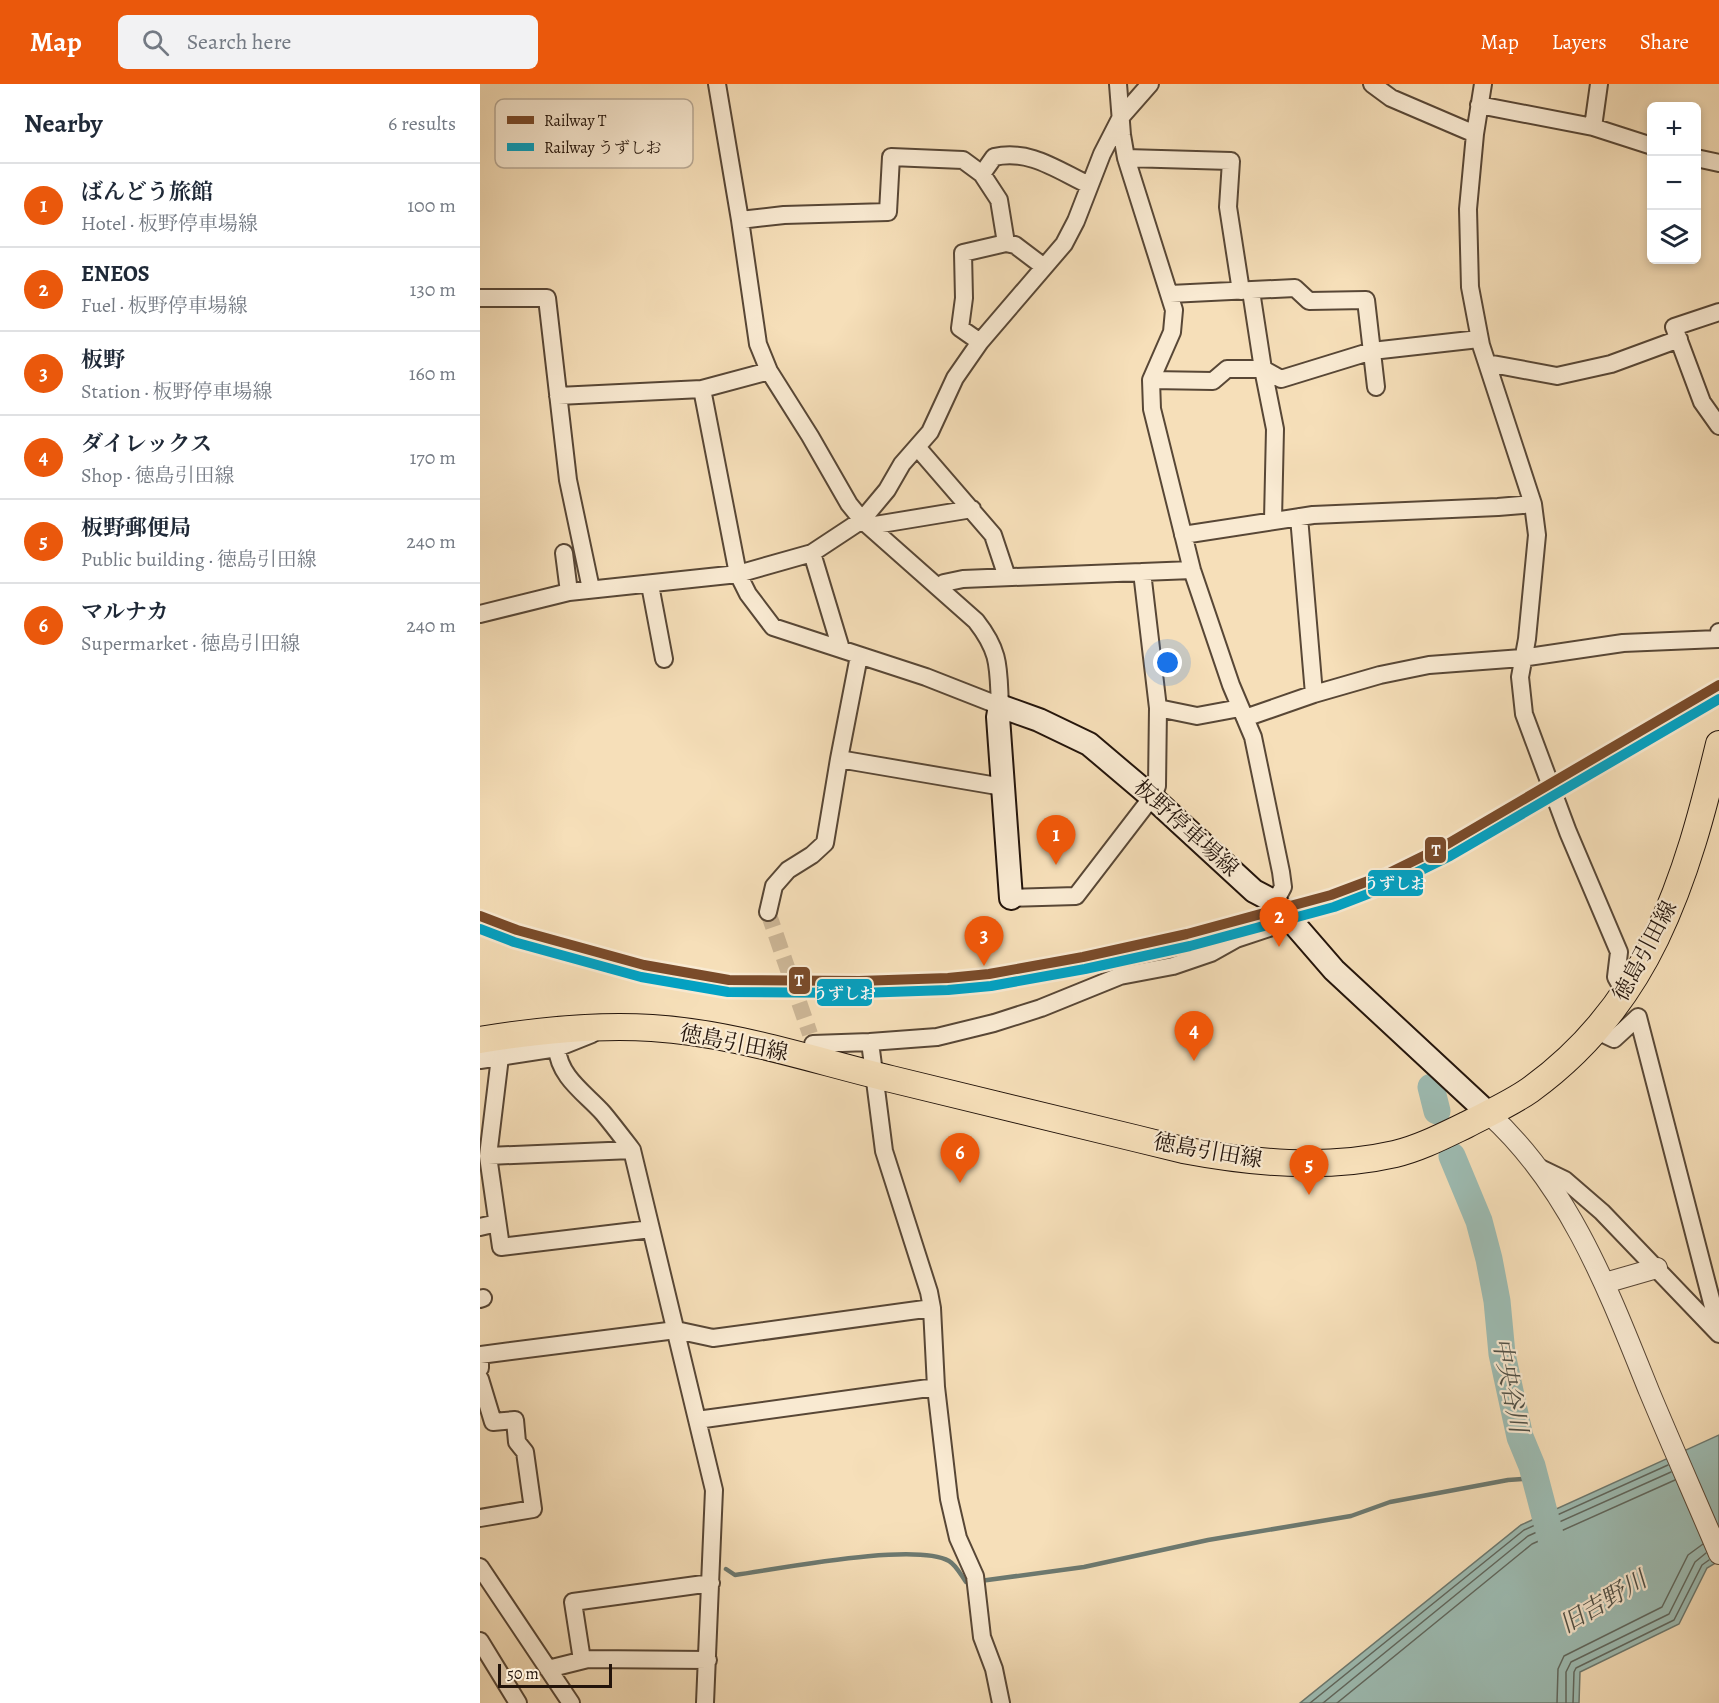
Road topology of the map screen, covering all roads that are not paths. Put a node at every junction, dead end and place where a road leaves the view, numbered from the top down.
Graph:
1 (717, 84) edge
2 (1119, 84) edge
3 (1150, 84) edge
4 (1372, 84) edge
5 (1483, 84) edge
6 (1599, 84) edge
7 (1479, 105) junction
8 (1121, 117) junction
9 (1593, 127) junction
10 (1475, 135) junction
11 (1647, 144) edge
12 (1126, 158) junction
13 (1701, 159) edge
14 (1719, 163) edge
15 (982, 174) junction
16 (1089, 186) junction
17 (740, 220) junction
18 (1006, 243) junction
19 (1044, 267) junction
20 (1246, 291) junction
21 (1170, 294) junction
22 (480, 298) edge
23 (1719, 312) edge
24 (1479, 339) junction
25 (1679, 339) junction
26 (980, 342) junction
27 (1372, 351) junction
28 (1486, 363) junction
29 (1263, 369) junction
30 (769, 371) junction
31 (1151, 380) junction
32 (1376, 387) dead end
33 (702, 389) junction
34 (558, 396) junction
35 (1719, 426) edge
36 (917, 447) junction
37 (1533, 504) junction
38 (972, 509) junction
39 (1299, 517) junction
40 (1273, 520) junction
41 (866, 523) junction
42 (1183, 535) junction
43 (564, 553) dead end
44 (812, 553) junction
45 (1192, 570) junction
46 (1142, 572) junction
47 (738, 574) junction
48 (1007, 578) junction
49 (650, 585) junction
50 (939, 587) junction
51 (591, 589) junction
52 (569, 592) junction
53 (481, 609) edge
54 (1719, 632) edge
55 (1719, 639) edge
56 (842, 649) junction
57 (859, 656) junction
58 (1522, 658) junction
59 (664, 659) dead end
60 (1314, 694) junction
61 (1000, 706) junction
62 (1158, 708) junction
63 (1242, 713) junction
64 (1719, 744) edge
65 (839, 759) junction
66 (1003, 787) junction
67 (1152, 797) junction
68 (1011, 898) joint
69 (1275, 902) junction
70 (768, 912) tunnel mouth
71 (1290, 921) junction
72 (1624, 993) junction
73 (609, 1026) junction
74 (1595, 1030) junction
75 (480, 1040) edge
76 (870, 1042) junction
77 (557, 1048) junction
78 (773, 1049) junction
79 (500, 1057) junction
80 (480, 1060) edge
81 (875, 1076) junction
82 (1489, 1114) junction
83 (632, 1150) junction
84 (488, 1156) junction
85 (1538, 1167) junction
86 (497, 1223) junction
87 (480, 1227) edge
88 (651, 1229) junction
89 (1657, 1268) junction
90 (1605, 1283) junction
91 (932, 1308) junction
92 (676, 1330) junction
93 (1719, 1332) edge
94 (480, 1355) edge
95 (480, 1368) edge
96 (480, 1379) edge
97 (936, 1387) junction
98 (697, 1420) junction
99 (480, 1518) edge
100 (1719, 1554) edge
101 (480, 1567) edge
102 (711, 1583) junction
103 (480, 1641) edge
104 (582, 1660) junction
105 (708, 1660) junction
106 (548, 1669) junction
107 (518, 1703) edge
108 (570, 1703) edge
109 (705, 1703) edge
110 (1001, 1703) edge

1 - 17 street
2 - 8 street
3 - 8 street
4 - 10 street
5 - 7 street
6 - 9 street
7 - 9 street
7 - 10 street
8 - 12 street
8 - 16 street
9 - 11 street
10 - 24 street
12 - 20 street
12 - 21 street
13 - 14 street
15 - 16 street
15 - 17 street
15 - 18 street
16 - 19 street
17 - 30 street
18 - 19 street
18 - 26 street
19 - 26 street
20 - 21 street
20 - 27 street
20 - 29 street
21 - 31 street
22 - 34 street
23 - 25 street
24 - 27 street
24 - 28 street
25 - 28 street
25 - 35 street
26 - 36 street
27 - 29 street
27 - 32 street
28 - 37 street
29 - 31 street
29 - 40 street
30 - 33 street
30 - 41 street
31 - 42 street
33 - 34 street
33 - 47 street
34 - 51 street
36 - 38 street
36 - 41 street
37 - 39 street
37 - 58 street
38 - 41 street
38 - 48 street
39 - 40 street
39 - 60 street
40 - 42 street
41 - 44 street
41 - 50 street
42 - 45 street
43 - 52 street
44 - 47 street
44 - 56 street
45 - 46 street
45 - 63 street
46 - 48 street
46 - 62 street
47 - 49 street
47 - 56 street
48 - 50 street
49 - 51 street
49 - 59 street
50 - 61 street
51 - 52 street
52 - 53 street
54 - 55 street
55 - 58 street
56 - 57 street
57 - 61 street
57 - 65 street
58 - 60 street
58 - 72 street
60 - 63 street
61 - 66 main road
61 - 67 main road, 板野停車場線
62 - 63 street
62 - 67 street
63 - 69 street
64 - 72 main road, 徳島引田線
65 - 66 street
65 - 70 street
66 - 68 main road
67 - 68 street
67 - 69 main road, 板野停車場線
69 - 71 main road, 板野停車場線
71 - 76 street
71 - 82 main road, 板野停車場線
72 - 74 main road, 徳島引田線
73 - 75 main road, 徳島引田線
73 - 77 street
73 - 78 main road, 徳島引田線
74 - 82 main road, 徳島引田線
74 - 93 street
76 - 78 street
76 - 81 street
77 - 79 street
77 - 83 street
78 - 81 main road, 徳島引田線
79 - 80 street
79 - 84 street
81 - 82 main road, 徳島引田線
81 - 91 street
82 - 85 street
83 - 84 street
83 - 88 street
84 - 86 street
85 - 89 street
85 - 90 street
86 - 87 street
86 - 88 street
88 - 92 street
89 - 90 street
89 - 93 street
90 - 100 street
91 - 92 street
91 - 97 street
92 - 94 street
92 - 98 street
94 - 95 street
96 - 99 street
97 - 98 street
97 - 110 street
98 - 102 street
101 - 106 street
102 - 104 street
102 - 105 street
103 - 107 street
104 - 105 street
104 - 106 street
105 - 109 street
106 - 108 street

